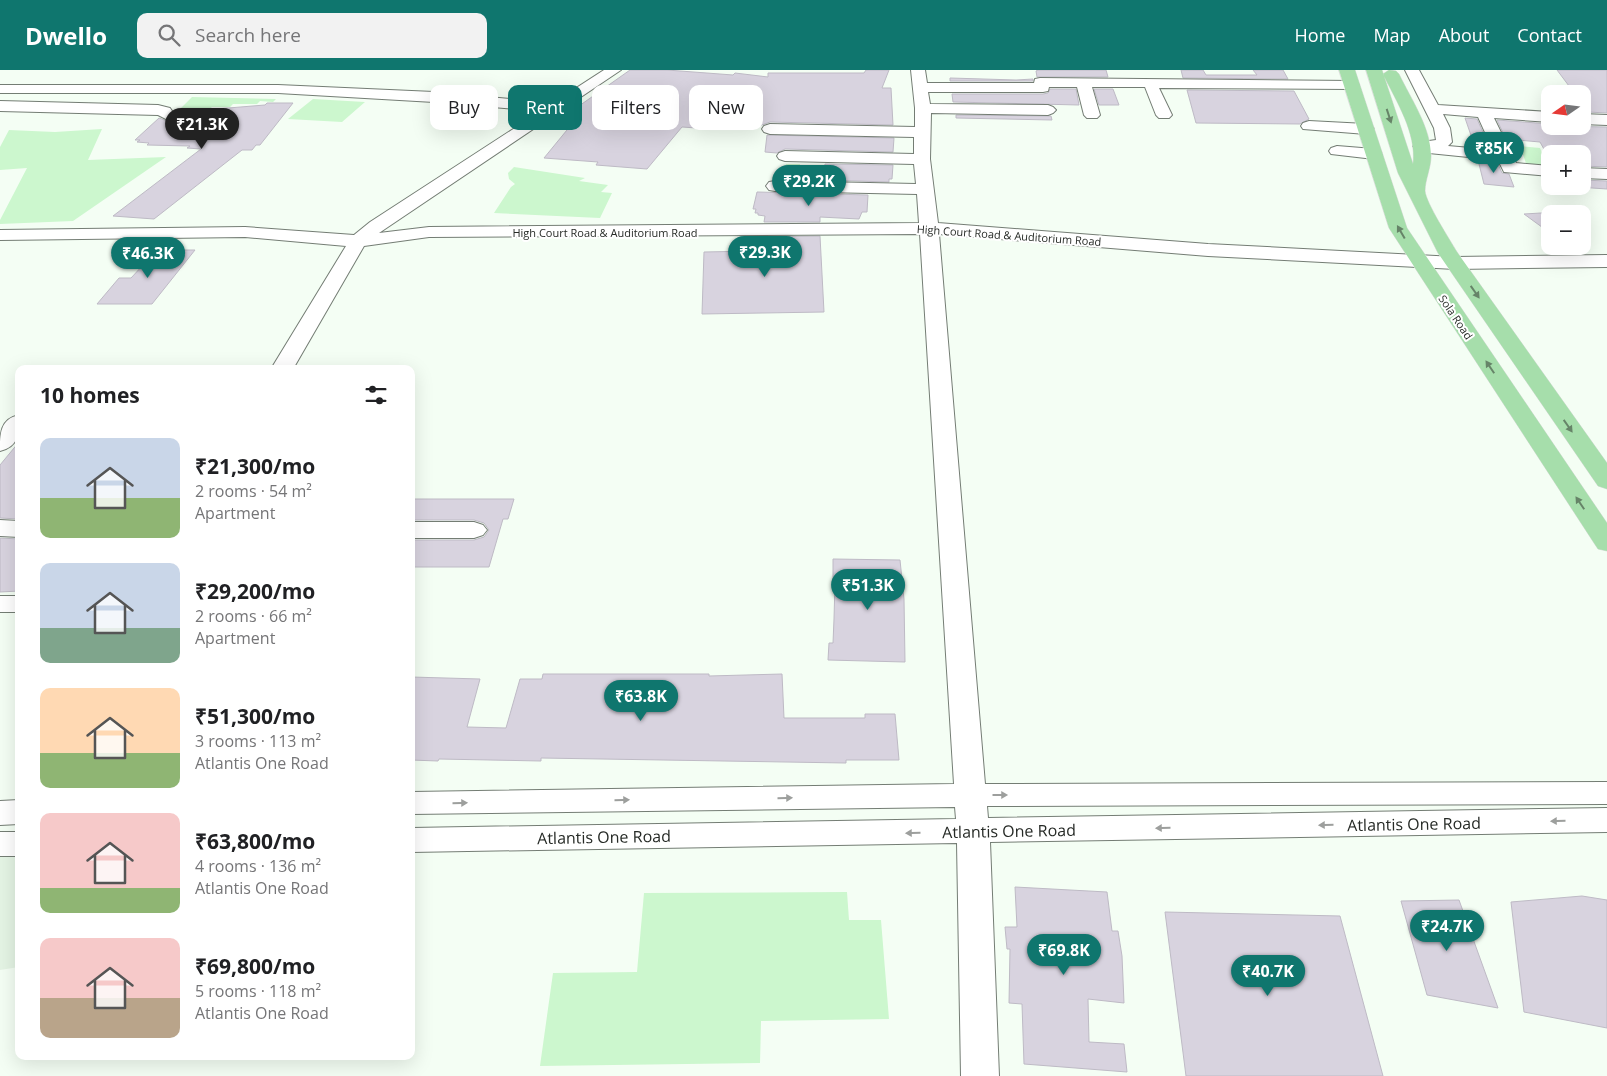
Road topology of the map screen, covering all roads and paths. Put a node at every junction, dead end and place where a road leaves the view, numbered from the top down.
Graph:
1 (614, 70) edge
2 (1374, 70) edge
3 (1390, 70) edge
4 (1412, 70) edge
5 (1111, 76) edge
6 (1349, 78) edge
7 (1083, 83) junction
8 (1150, 83) junction
9 (994, 88) junction
10 (0, 89) edge
11 (582, 91) edge
12 (921, 99) edge
13 (508, 104) edge
14 (0, 106) edge
15 (997, 109) junction
16 (1432, 109) junction
17 (1048, 110) dead end
18 (1482, 112) junction
19 (166, 114) dead end
20 (1092, 115) dead end
21 (1164, 115) dead end
22 (1541, 116) edge
23 (1591, 119) edge
24 (1607, 120) edge
25 (1309, 126) dead end
26 (770, 129) dead end
27 (1366, 129) junction
28 (523, 130) edge
29 (1421, 147) junction
30 (1337, 151) dead end
31 (1374, 154) junction
32 (785, 156) dead end
33 (1504, 156) junction
34 (922, 159) junction
35 (1541, 170) edge
36 (1591, 173) edge
37 (1607, 174) edge
38 (775, 186) dead end
39 (925, 189) junction
40 (1416, 192) junction
41 (929, 228) junction
42 (0, 234) edge
43 (358, 241) junction
44 (1419, 261) junction
45 (1607, 262) edge
46 (1455, 263) junction
47 (284, 365) edge
48 (0, 422) edge
49 (15, 422) edge
50 (15, 427) edge
51 (0, 444) edge
52 (1598, 457) edge
53 (1607, 482) edge
54 (0, 528) edge
55 (15, 528) edge
56 (415, 530) edge
57 (474, 530) dead end
58 (1607, 543) edge
59 (0, 604) edge
60 (15, 604) edge
61 (1607, 794) edge
62 (970, 795) junction
63 (415, 803) edge
64 (1607, 820) edge
65 (973, 832) junction
66 (415, 840) edge
67 (0, 844) edge
68 (15, 844) edge
69 (980, 1076) edge

1 - 11 street
2 -> 40 main road
3 - 29 main road
4 - 16 street
5 - 7 street
5 - 8 street
6 - 8 street
6 - 27 main road, Sola Road
7 - 9 street
7 - 20 street
8 - 21 street
9 - 12 street
9 - 15 street
10 - 13 street
12 - 15 street
12 - 26 street
12 - 34 street
14 - 19 street
15 - 17 street
16 - 18 street
16 - 29 street
18 - 22 street
18 - 33 street
23 - 24 street
25 - 27 street
27 - 31 main road, Sola Road
28 - 43 street
29 - 33 street
29 - 40 main road
30 - 31 street
44 -> 31 main road, Sola Road
32 - 34 street
33 - 35 street
34 - 39 street
36 - 37 street
38 - 39 street
39 - 41 street
40 - 46 main road
41 - 43 street, High Court Road & Auditorium Road
41 - 44 street, High Court Road & Auditorium Road
41 - 62 street
42 - 43 street, High Court Road & Auditorium Road
43 - 47 street
44 - 46 street, High Court Road & Auditorium Road
58 -> 44 main road, Sola Road
45 - 46 street, High Court Road & Auditorium Road
46 -> 52 main road
48 - 49 street
50 - 51 street
52 - 53 main road
54 - 55 street
56 - 57 street
59 - 60 street
62 -> 61 street, Atlantis One Road
63 -> 62 street, Atlantis One Road
62 - 65 street
64 -> 65 street, Atlantis One Road
65 -> 66 street, Atlantis One Road
65 - 69 street
67 - 68 street

